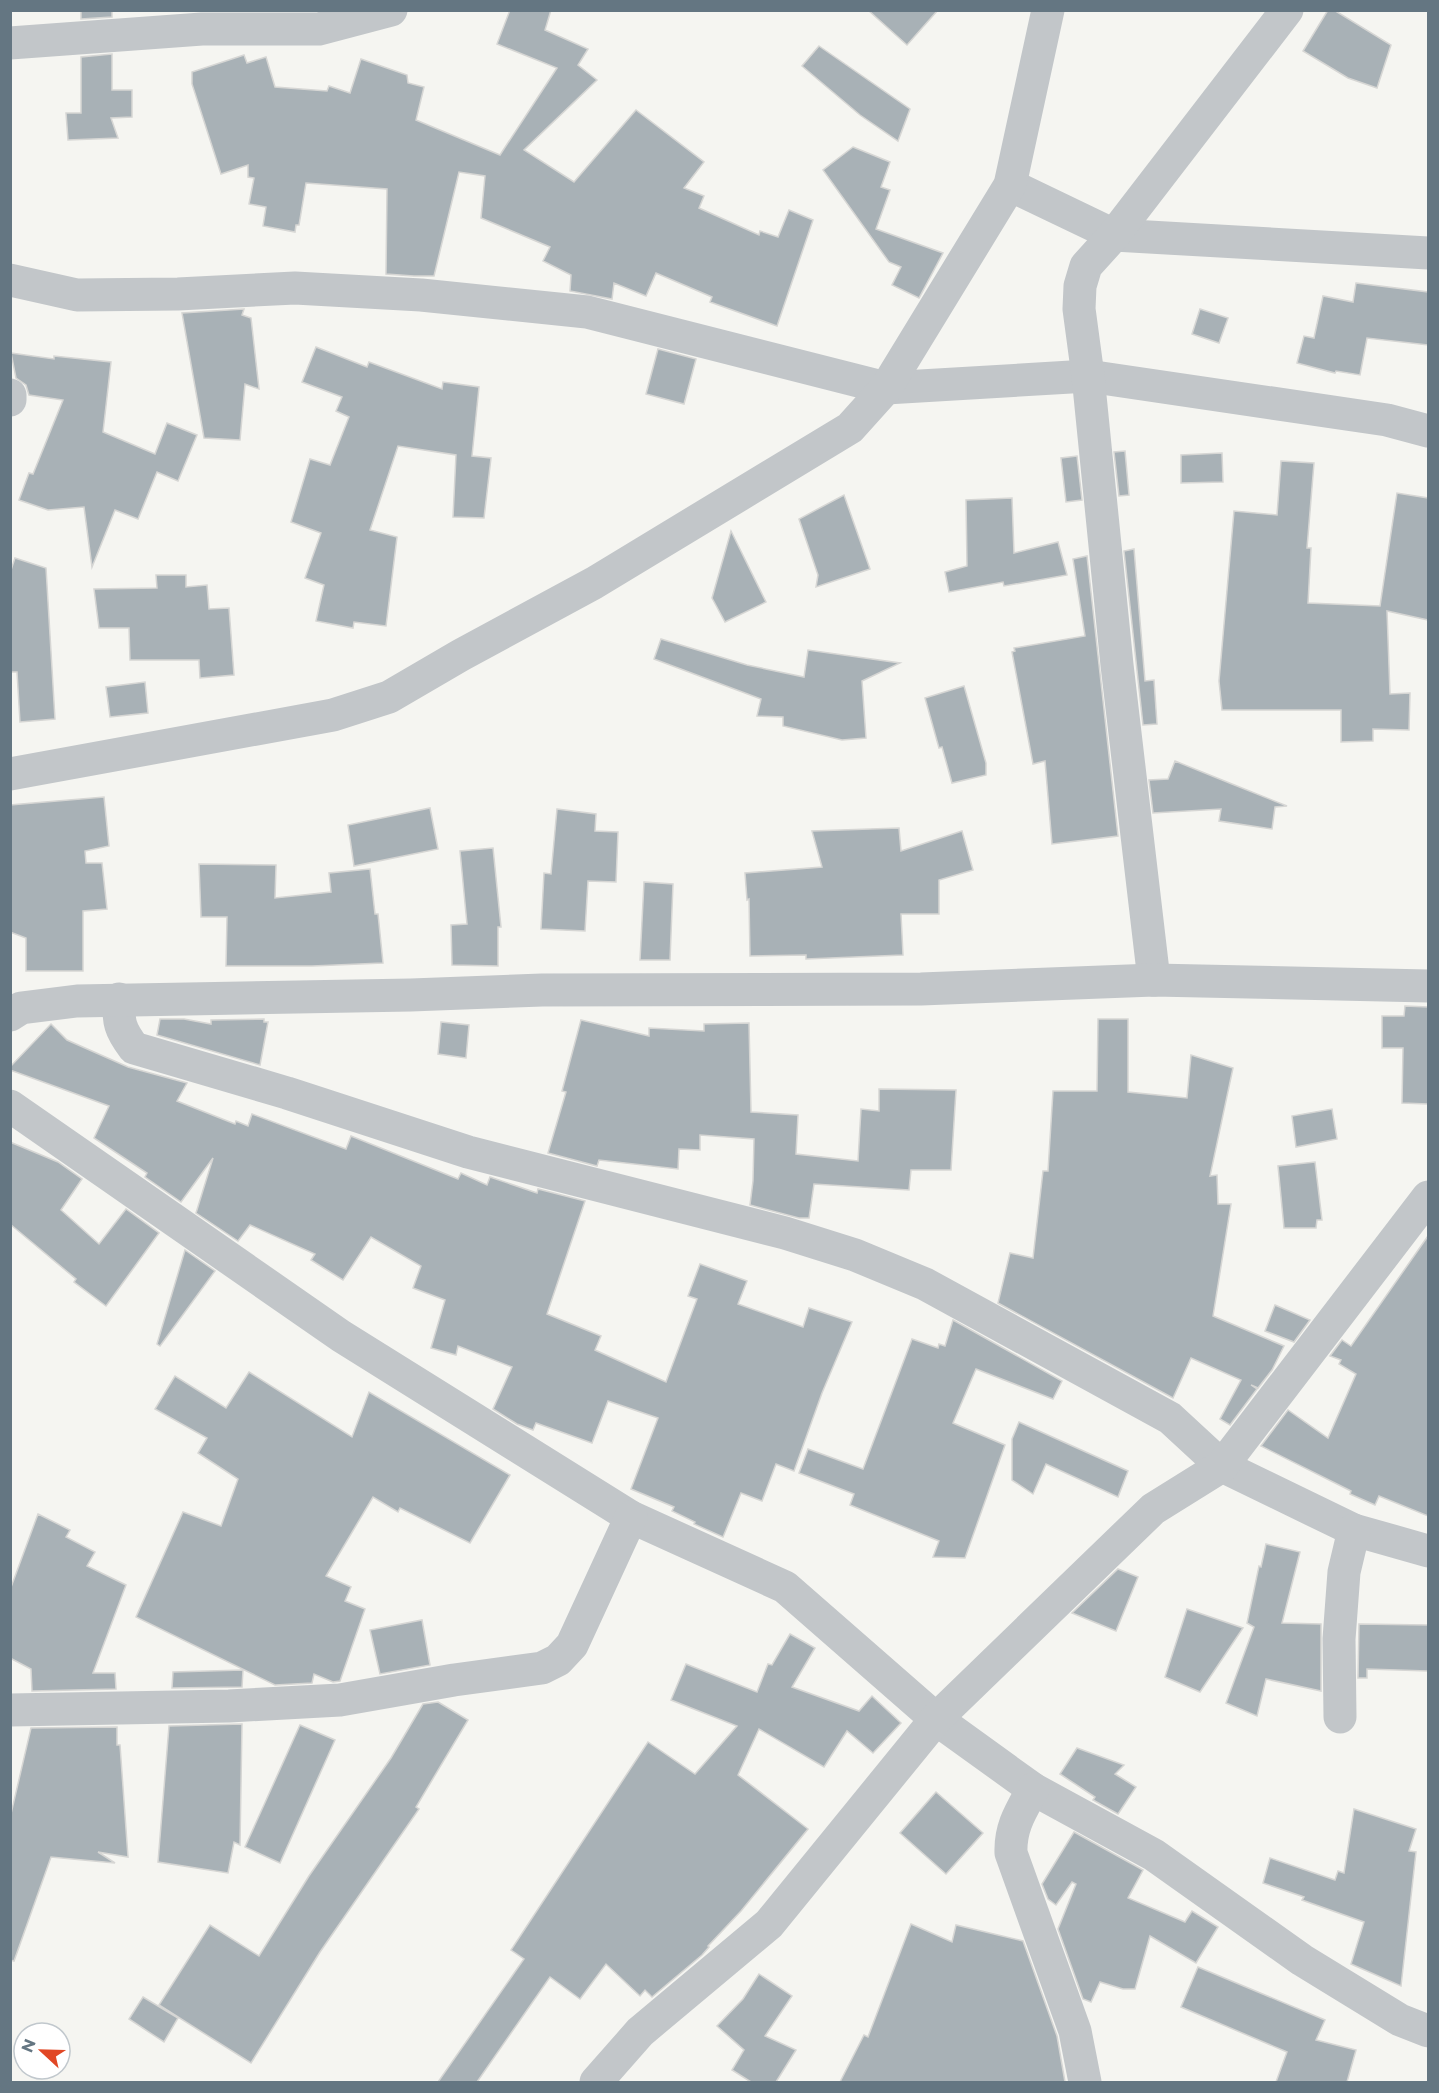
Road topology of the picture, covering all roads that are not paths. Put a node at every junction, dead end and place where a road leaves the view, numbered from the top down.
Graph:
1 (391, 10) edge
2 (1048, 10) edge
3 (1287, 10) edge
4 (10, 43) edge
5 (1010, 185) junction
6 (1114, 235) junction
7 (1428, 253) edge
8 (10, 280) edge
9 (1088, 376) junction
10 (886, 388) junction
11 (10, 395) edge
12 (10, 400) edge
13 (1428, 431) edge
14 (10, 774) edge
15 (1154, 980) junction
16 (1428, 986) edge
17 (119, 999) junction
18 (10, 1015) edge
19 (10, 1106) edge
20 (1428, 1197) edge
21 (1221, 1466) junction
22 (631, 1517) junction
23 (1354, 1530) junction
24 (1428, 1551) edge
25 (10, 1710) edge
26 (1340, 1718) dead end
27 (936, 1719) junction
28 (1033, 1789) junction
29 (1428, 2031) edge
30 (596, 2082) edge
31 (1085, 2082) edge

1 - 4 street
2 - 5 street
3 - 6 street
5 - 6 street
5 - 10 street
6 - 7 street
6 - 9 street
8 - 10 street
9 - 10 street
9 - 13 street
9 - 15 street
10 - 14 street
11 - 12 street
15 - 16 street
15 - 17 street
17 - 18 street
17 - 21 street
19 - 22 street
20 - 21 street
21 - 23 street
21 - 27 street
22 - 25 street
22 - 27 street
23 - 24 street
23 - 26 street
27 - 28 street
27 - 30 street
28 - 29 street
28 - 31 street

